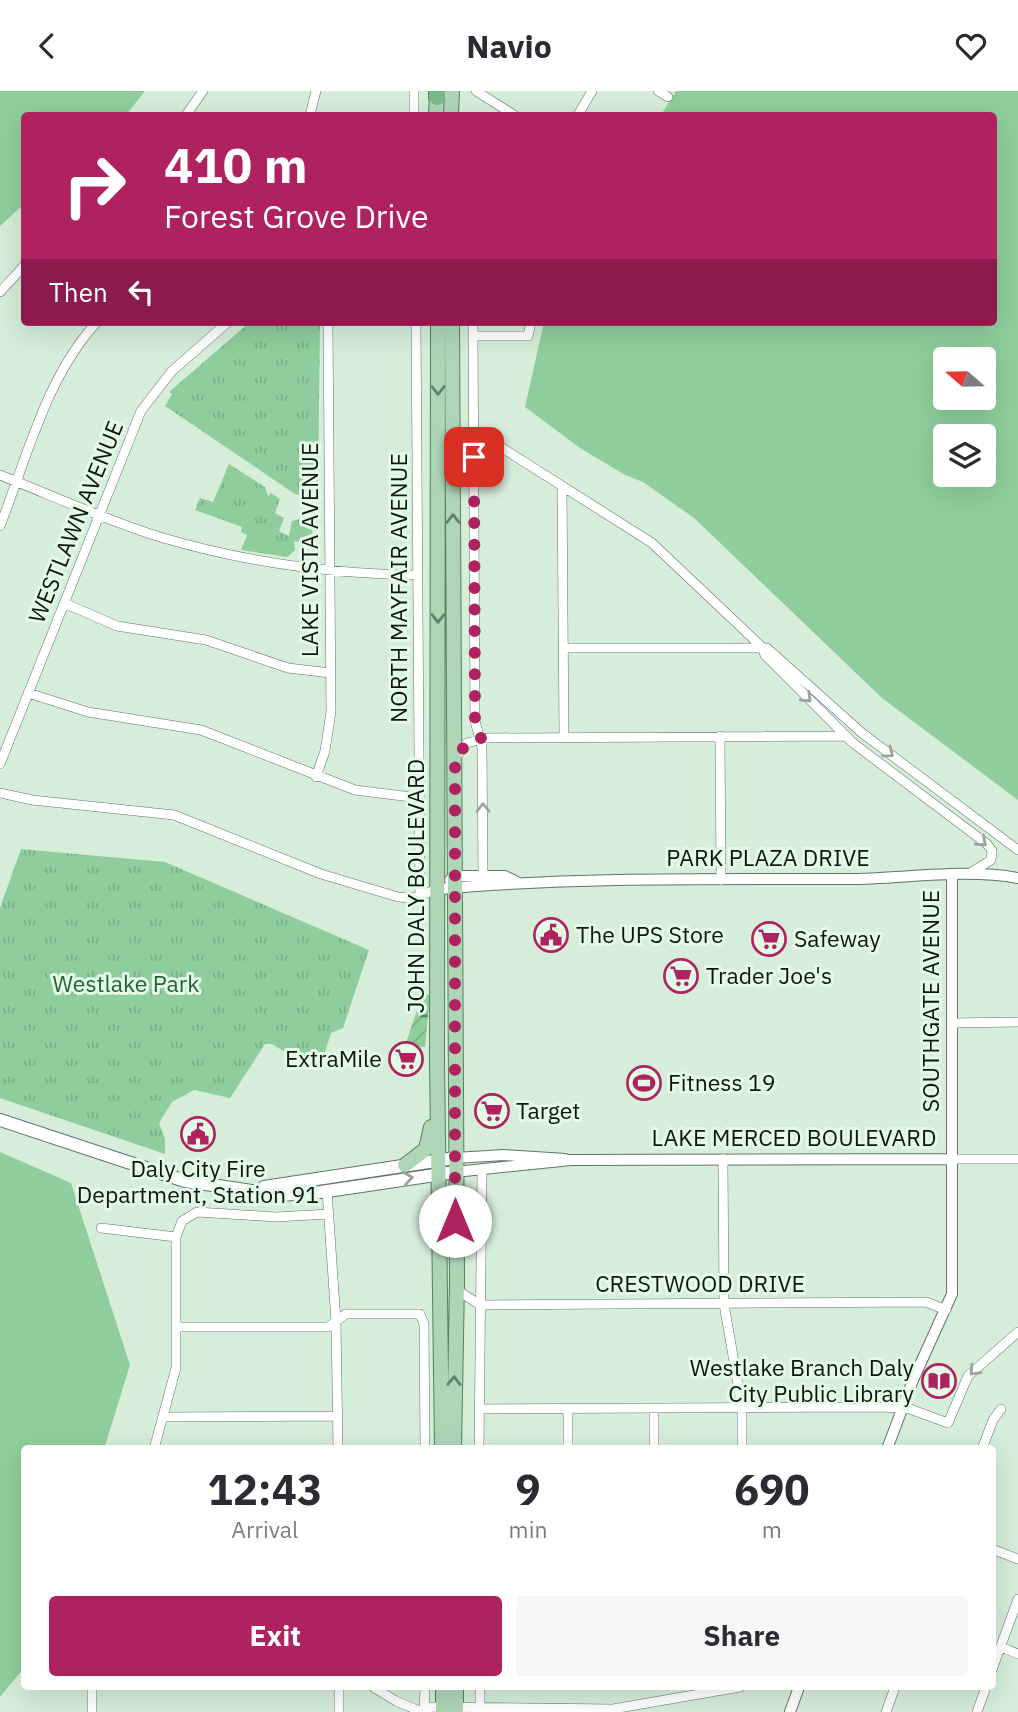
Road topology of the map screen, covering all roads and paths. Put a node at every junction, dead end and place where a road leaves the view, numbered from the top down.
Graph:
1 (203, 91) edge
2 (316, 91) edge
3 (414, 91) edge
4 (476, 91) edge
5 (593, 91) edge
6 (657, 91) edge
7 (441, 92) edge
8 (668, 97) dead end
9 (188, 112) edge
10 (311, 112) edge
11 (414, 112) edge
12 (437, 112) edge
13 (450, 112) edge
14 (509, 112) edge
15 (580, 112) edge
16 (21, 269) edge
17 (0, 292) edge
18 (94, 326) edge
19 (223, 326) edge
20 (328, 326) edge
21 (416, 326) edge
22 (438, 326) edge
23 (452, 326) edge
24 (474, 326) edge
25 (530, 326) edge
26 (474, 336) junction
27 (474, 430) junction
28 (0, 475) edge
29 (18, 482) junction
30 (562, 486) junction
31 (99, 515) junction
32 (0, 526) edge
33 (330, 571) junction
34 (418, 575) junction
35 (64, 603) junction
36 (762, 647) junction
37 (563, 648) junction
38 (330, 674) junction
39 (28, 693) junction
40 (720, 736) junction
41 (845, 736) junction
42 (564, 737) junction
43 (481, 738) junction
44 (455, 759) junction
45 (0, 764) edge
46 (316, 777) junction
47 (0, 793) edge
48 (419, 798) junction
49 (1018, 850) edge
50 (482, 876) junction
51 (952, 876) junction
52 (964, 876) junction
53 (1018, 878) edge
54 (721, 880) junction
55 (455, 881) junction
56 (517, 882) junction
57 (438, 889) junction
58 (420, 896) junction
59 (1018, 1022) edge
60 (952, 1023) junction
61 (437, 1053) junction
62 (0, 1120) edge
63 (723, 1159) junction
64 (952, 1159) junction
65 (1018, 1159) edge
66 (571, 1160) junction
67 (405, 1165) junction
68 (455, 1165) junction
69 (438, 1167) junction
70 (482, 1170) junction
71 (338, 1176) junction
72 (299, 1183) junction
73 (246, 1188) junction
74 (327, 1191) junction
75 (329, 1214) junction
76 (101, 1228) dead end
77 (176, 1237) junction
78 (457, 1290) junction
79 (724, 1304) junction
80 (480, 1305) junction
81 (946, 1310) junction
82 (336, 1321) junction
83 (177, 1327) junction
84 (1018, 1332) edge
85 (568, 1408) junction
86 (742, 1408) junction
87 (479, 1409) junction
88 (654, 1409) junction
89 (902, 1409) junction
90 (1001, 1409) dead end
91 (338, 1416) junction
92 (164, 1417) junction
93 (155, 1445) edge
94 (338, 1445) edge
95 (425, 1445) edge
96 (442, 1445) edge
97 (454, 1445) edge
98 (479, 1445) edge
99 (568, 1445) edge
100 (654, 1445) edge
101 (743, 1445) edge
102 (888, 1445) edge
103 (984, 1445) edge
104 (996, 1551) edge
105 (1018, 1559) edge
106 (1018, 1599) edge
107 (1001, 1647) junction
108 (1018, 1654) edge
109 (996, 1660) edge
110 (92, 1690) edge
111 (339, 1690) edge
112 (378, 1690) edge
113 (425, 1690) edge
114 (444, 1690) edge
115 (455, 1690) edge
116 (480, 1690) edge
117 (724, 1690) edge
118 (798, 1690) edge
119 (894, 1690) edge
120 (985, 1690) edge
121 (450, 1709) edge
122 (479, 1711) edge
123 (569, 1711) edge
124 (92, 1712) edge
125 (339, 1712) edge
126 (424, 1712) edge
127 (790, 1712) edge
128 (886, 1712) edge
129 (977, 1712) edge

1 - 9 street
2 - 10 street
3 - 11 street
4 - 14 street
5 - 15 street
6 - 8 street
7 - 12 main road
7 - 13 main road
16 - 17 street
18 - 29 street
19 - 31 street, WESTLAWN AVENUE
20 - 33 street, LAKE VISTA AVENUE
21 - 34 street, NORTH MAYFAIR AVENUE
22 -> 57 main road, JOHN DALY BOULEVARD
44 -> 23 main road, JOHN DALY BOULEVARD
24 - 26 street
25 - 26 street
26 - 27 street
27 - 30 street
27 - 43 street
28 - 29 street
29 - 31 street
29 - 32 street
30 - 36 street
30 - 37 street
31 - 33 street
31 - 35 street, WESTLAWN AVENUE
33 - 34 street
33 - 38 street, LAKE VISTA AVENUE
34 - 48 street, NORTH MAYFAIR AVENUE
35 - 38 street
35 - 39 street, WESTLAWN AVENUE
36 - 37 street
36 -> 41 street
36 -> 49 street
37 - 42 street
38 - 46 street, LAKE VISTA AVENUE
39 - 45 street, WESTLAWN AVENUE
39 - 46 street
40 - 41 street
40 - 42 street
40 - 54 street
41 -> 52 street
42 - 43 street
43 - 44 street
50 -> 43 street
44 - 55 main road, JOHN DALY BOULEVARD
46 - 48 street
47 - 58 street
48 - 58 street, NORTH MAYFAIR AVENUE
50 - 55 street, PARK PLAZA DRIVE
50 - 56 street, PARK PLAZA DRIVE
51 - 52 street, PARK PLAZA DRIVE
51 - 54 street, PARK PLAZA DRIVE
51 - 60 street, SOUTHGATE AVENUE
52 - 53 street, PARK PLAZA DRIVE
54 - 56 street, PARK PLAZA DRIVE
55 - 56 street, PARK PLAZA DRIVE
55 - 57 street, PARK PLAZA DRIVE
55 - 68 main road, JOHN DALY BOULEVARD
57 - 58 street
57 - 61 main road, JOHN DALY BOULEVARD
59 - 60 street
60 - 64 street, SOUTHGATE AVENUE
61 - 67 main road
61 - 69 main road, JOHN DALY BOULEVARD
62 - 73 main road, LAKE MERCED BOULEVARD
63 - 64 street, LAKE MERCED BOULEVARD
63 - 66 street, LAKE MERCED BOULEVARD
63 - 79 street
64 - 65 street, LAKE MERCED BOULEVARD
64 - 81 street, SOUTHGATE AVENUE
66 - 68 street, LAKE MERCED BOULEVARD
66 - 70 street, LAKE MERCED BOULEVARD
67 - 69 main road, LAKE MERCED BOULEVARD
67 - 71 main road, LAKE MERCED BOULEVARD
68 - 69 main road, LAKE MERCED BOULEVARD
68 - 70 street, LAKE MERCED BOULEVARD
68 - 78 main road, JOHN DALY BOULEVARD
74 -> 69 main road, LAKE MERCED BOULEVARD
69 - 96 main road, JOHN DALY BOULEVARD
70 - 80 street
71 - 72 main road, LAKE MERCED BOULEVARD
71 - 74 main road
72 - 73 main road, LAKE MERCED BOULEVARD
72 - 74 main road
73 - 74 main road, LAKE MERCED BOULEVARD
74 - 75 street
75 - 77 street
75 - 82 street
76 - 77 street
77 - 83 street
78 - 80 street
97 -> 78 main road, JOHN DALY BOULEVARD
79 - 80 street, CRESTWOOD DRIVE
79 - 81 street, CRESTWOOD DRIVE
79 - 86 street
80 - 87 street
81 - 89 street, SOUTHGATE AVENUE
82 - 83 street
82 - 91 street
82 - 95 street
83 - 92 street
84 -> 89 street
85 - 87 street
85 - 88 street
85 - 99 street
86 - 88 street
86 - 89 street
86 - 101 street
87 - 98 street
88 - 100 street
89 - 102 street, SOUTHGATE AVENUE
90 - 103 street
91 - 92 street
91 - 94 street
92 - 93 street
104 - 105 street
106 - 107 street
107 - 108 street
107 - 109 street
110 - 124 street
111 - 125 street
112 - 126 street
113 - 126 street
114 - 121 main road
115 - 121 main road
116 - 122 street
117 - 123 street
118 - 127 street
119 - 128 street
120 - 129 street
121 - 122 street
121 - 126 street
122 - 123 street

